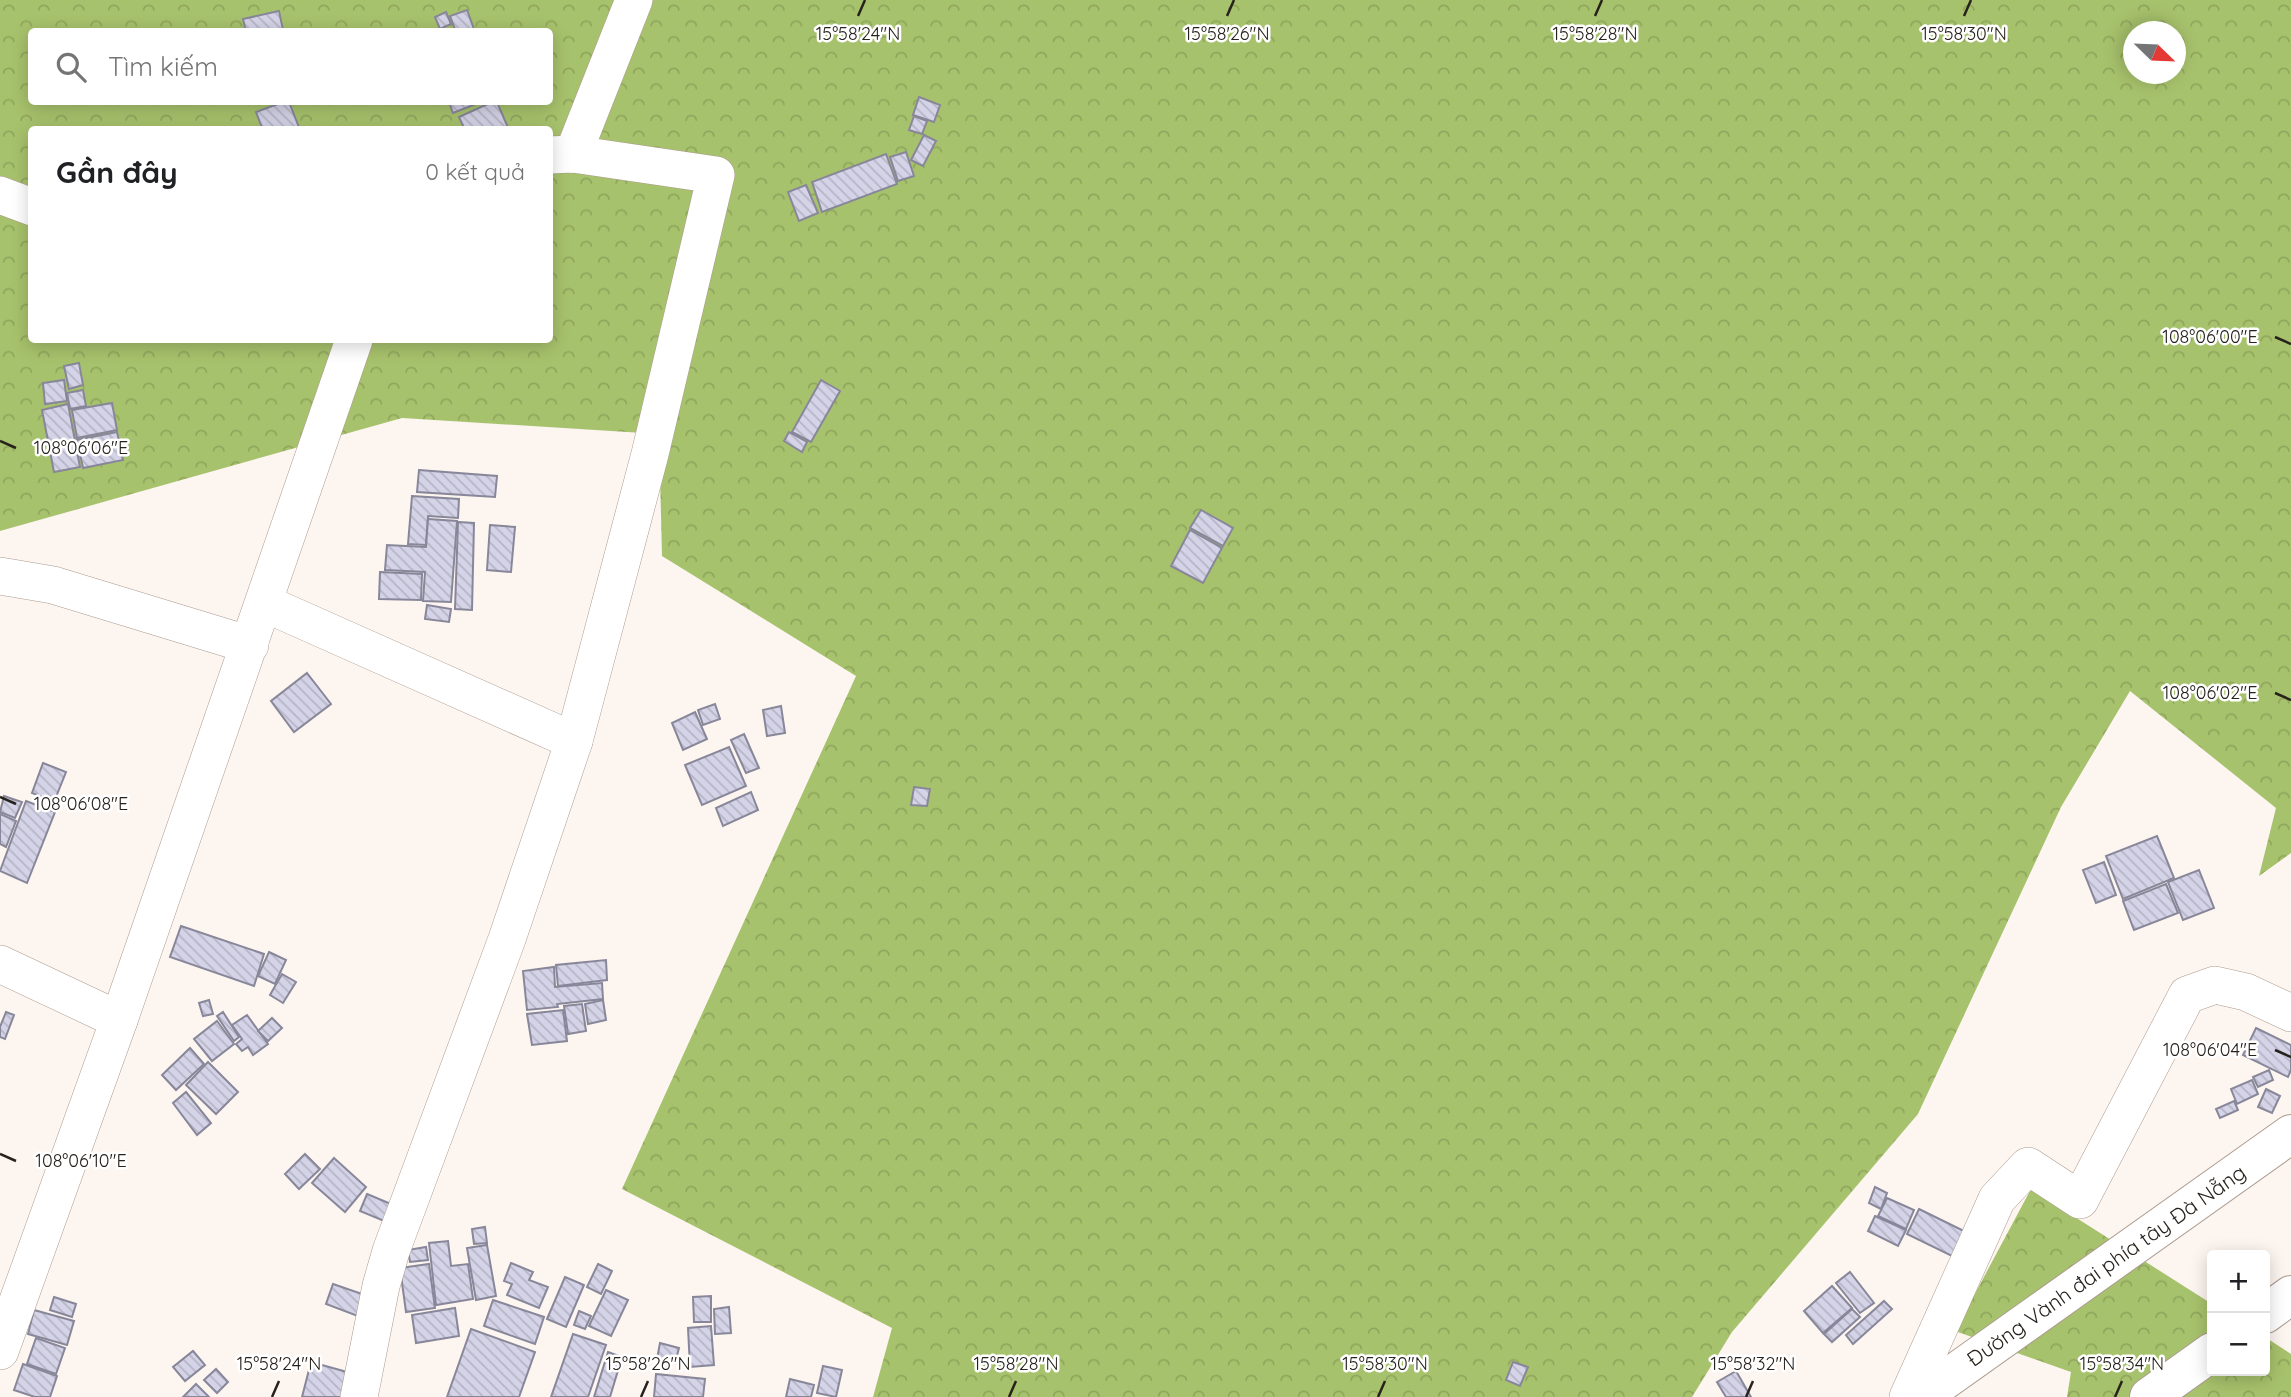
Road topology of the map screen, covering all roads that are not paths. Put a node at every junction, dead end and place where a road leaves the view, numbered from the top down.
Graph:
1 (634, 0) edge
2 (561, 155) edge
3 (0, 195) edge
4 (28, 206) edge
5 (353, 343) edge
6 (0, 576) edge
7 (264, 603) junction
8 (250, 645) junction
9 (574, 741) junction
10 (0, 964) edge
11 (2291, 1013) edge
12 (120, 1020) junction
13 (2291, 1134) edge
14 (2291, 1295) edge
15 (2266, 1313) edge
16 (0, 1350) edge
17 (2207, 1356) edge
18 (359, 1397) edge
19 (1908, 1397) edge
20 (1921, 1397) edge
21 (2149, 1397) edge

1 - 2 street
2 - 9 street
3 - 4 street
5 - 7 street
6 - 8 street
7 - 8 street
7 - 9 street
8 - 12 street
9 - 18 street
10 - 12 street
11 - 19 street
12 - 16 street
13 - 20 main road, Đường Vành đai phía tây Đà Nẵng
14 - 15 main road
17 - 21 main road

